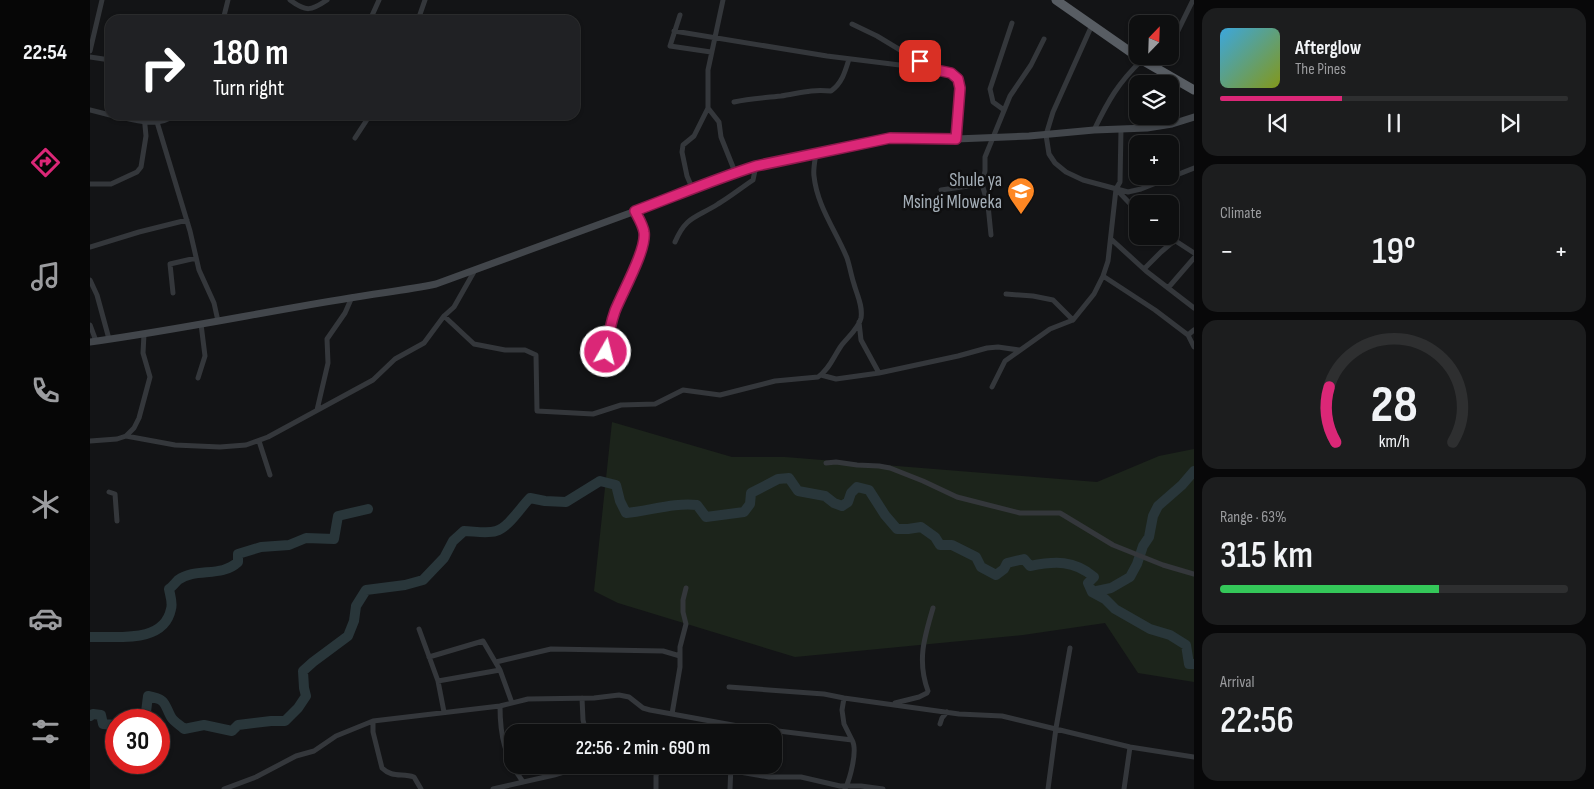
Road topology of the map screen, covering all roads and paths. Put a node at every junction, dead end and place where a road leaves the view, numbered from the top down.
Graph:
1 (102, 0) edge
2 (228, 0) edge
3 (290, 0) edge
4 (327, 0) edge
5 (379, 0) edge
6 (425, 0) edge
7 (723, 0) edge
8 (1056, 0) edge
9 (1193, 0) edge
10 (224, 15) edge
11 (372, 15) edge
12 (420, 15) edge
13 (680, 15) dead end
14 (1012, 22) dead end
15 (852, 24) dead end
16 (1092, 25) junction
17 (1179, 29) edge
18 (674, 31) junction
19 (714, 38) junction
20 (1044, 40) dead end
21 (90, 51) edge
22 (1129, 51) edge
23 (712, 52) junction
24 (90, 57) edge
25 (105, 59) edge
26 (849, 59) junction
27 (1137, 65) edge
28 (1150, 65) edge
29 (1160, 65) edge
30 (932, 69) junction
31 (1157, 70) junction
32 (1194, 90) edge
33 (734, 102) dead end
34 (708, 108) junction
35 (90, 110) edge
36 (1004, 110) junction
37 (105, 114) edge
38 (1194, 117) edge
39 (136, 120) edge
40 (168, 120) edge
41 (367, 120) edge
42 (146, 122) junction
43 (157, 122) junction
44 (1120, 129) junction
45 (1094, 130) junction
46 (1046, 135) junction
47 (356, 138) dead end
48 (993, 138) junction
49 (956, 139) junction
50 (816, 153) junction
51 (756, 166) junction
52 (1194, 168) edge
53 (735, 172) junction
54 (90, 184) edge
55 (982, 184) junction
56 (1116, 189) junction
57 (692, 190) junction
58 (941, 190) dead end
59 (1129, 203) edge
60 (635, 211) junction
61 (187, 220) junction
62 (990, 235) dead end
63 (1111, 239) junction
64 (675, 242) dead end
65 (1179, 243) edge
66 (1169, 245) edge
67 (90, 247) edge
68 (1194, 253) edge
69 (196, 258) junction
70 (1194, 258) edge
71 (1144, 269) junction
72 (475, 270) junction
73 (1103, 276) junction
74 (90, 280) edge
75 (1168, 288) junction
76 (173, 293) dead end
77 (1006, 294) dead end
78 (352, 297) junction
79 (1194, 308) edge
80 (444, 316) junction
81 (1073, 320) junction
82 (218, 321) junction
83 (859, 322) junction
84 (201, 324) junction
85 (90, 325) edge
86 (1194, 330) edge
87 (144, 334) junction
88 (1188, 335) junction
89 (109, 339) junction
90 (93, 342) edge
91 (1194, 347) edge
92 (1019, 350) junction
93 (604, 366) dead end
94 (879, 373) junction
95 (821, 375) junction
96 (198, 378) dead end
97 (992, 387) dead end
98 (317, 410) junction
99 (126, 436) junction
100 (90, 441) edge
101 (259, 442) junction
102 (826, 464) dead end
103 (270, 475) dead end
104 (109, 492) dead end
105 (117, 521) dead end
106 (1194, 574) edge
107 (686, 588) dead end
108 (933, 608) dead end
109 (419, 630) dead end
110 (1070, 648) dead end
111 (680, 656) junction
112 (429, 657) junction
113 (496, 662) junction
114 (500, 670) junction
115 (438, 681) junction
116 (729, 687) dead end
117 (582, 698) junction
118 (844, 698) junction
119 (512, 703) junction
120 (892, 704) junction
121 (500, 706) junction
122 (444, 712) junction
123 (947, 712) junction
124 (672, 714) junction
125 (373, 721) junction
126 (584, 724) edge
127 (727, 724) edge
128 (940, 724) dead end
129 (1056, 728) junction
130 (782, 731) edge
131 (852, 740) junction
132 (1130, 747) junction
133 (1194, 757) edge
134 (557, 774) edge
135 (656, 774) edge
136 (731, 774) edge
137 (754, 774) edge
138 (523, 782) junction
139 (846, 788) edge
140 (224, 789) edge
141 (421, 789) edge
142 (492, 789) edge
143 (656, 789) edge
144 (730, 789) edge
145 (883, 789) edge
146 (1048, 789) edge
147 (1124, 789) edge

1 - 21 street
2 - 10 street
3 - 4 street
5 - 11 street
6 - 12 street
7 - 19 street
8 - 16 highway
9 - 17 street
13 - 18 street
14 - 36 street
15 - 30 street
16 - 22 highway
16 - 46 street
18 - 19 street
18 - 23 street
19 - 23 street
19 - 26 street
20 - 36 street
23 - 34 street
24 - 25 street
26 - 30 street
26 - 33 street
27 - 45 street
28 - 31 highway
29 - 31 street
30 - 49 street
31 - 32 highway
34 - 53 street
34 - 57 street
35 - 37 street
36 - 48 street
38 - 44 main road
39 - 42 street
40 - 43 street
41 - 47 street
42 - 43 street
42 - 54 street
43 - 61 street
44 - 45 main road
44 - 56 street
45 - 46 main road
46 - 48 main road
46 - 56 street
48 - 49 main road
48 - 55 street
49 - 50 main road
50 - 51 main road
50 - 83 street
51 - 53 main road
51 - 64 street
52 - 56 street
53 - 57 main road
55 - 58 street
55 - 62 street
56 - 59 street
56 - 63 street
57 - 60 main road
60 - 72 main road
60 - 93 street
61 - 67 street
61 - 69 street
63 - 71 street
63 - 73 street
65 - 68 street
66 - 71 street
69 - 76 street
69 - 82 street
70 - 75 street
71 - 75 street
72 - 78 main road
72 - 80 street
73 - 81 street
73 - 88 street
74 - 89 street
75 - 79 street
77 - 81 street
78 - 82 main road
78 - 98 street
80 - 95 street
80 - 98 street
81 - 92 street
82 - 84 main road
83 - 94 street
83 - 95 street
84 - 87 main road
84 - 96 street
85 - 90 street
86 - 88 street
87 - 89 main road
87 - 99 street
88 - 91 street
89 - 90 main road
92 - 94 street
92 - 97 street
94 - 95 street
98 - 101 street
99 - 100 street
99 - 101 street
101 - 103 street
102 - 106 street
104 - 105 street
107 - 111 street
108 - 120 street
109 - 112 street
110 - 129 street
111 - 113 street
111 - 124 street
112 - 113 street
112 - 115 street
113 - 114 street
114 - 115 street
114 - 119 street
115 - 122 street
116 - 118 street
117 - 119 street
117 - 124 street
117 - 126 street
118 - 120 street
118 - 131 street
119 - 121 street
120 - 123 street
121 - 122 street
121 - 138 street
122 - 125 street
123 - 128 street
123 - 129 street
124 - 127 street
125 - 140 street
125 - 141 street
129 - 132 street
129 - 146 street
130 - 131 street
131 - 139 street
132 - 133 street
132 - 147 street
134 - 138 street
135 - 143 street
136 - 144 street
137 - 139 street
138 - 142 street
139 - 145 street

